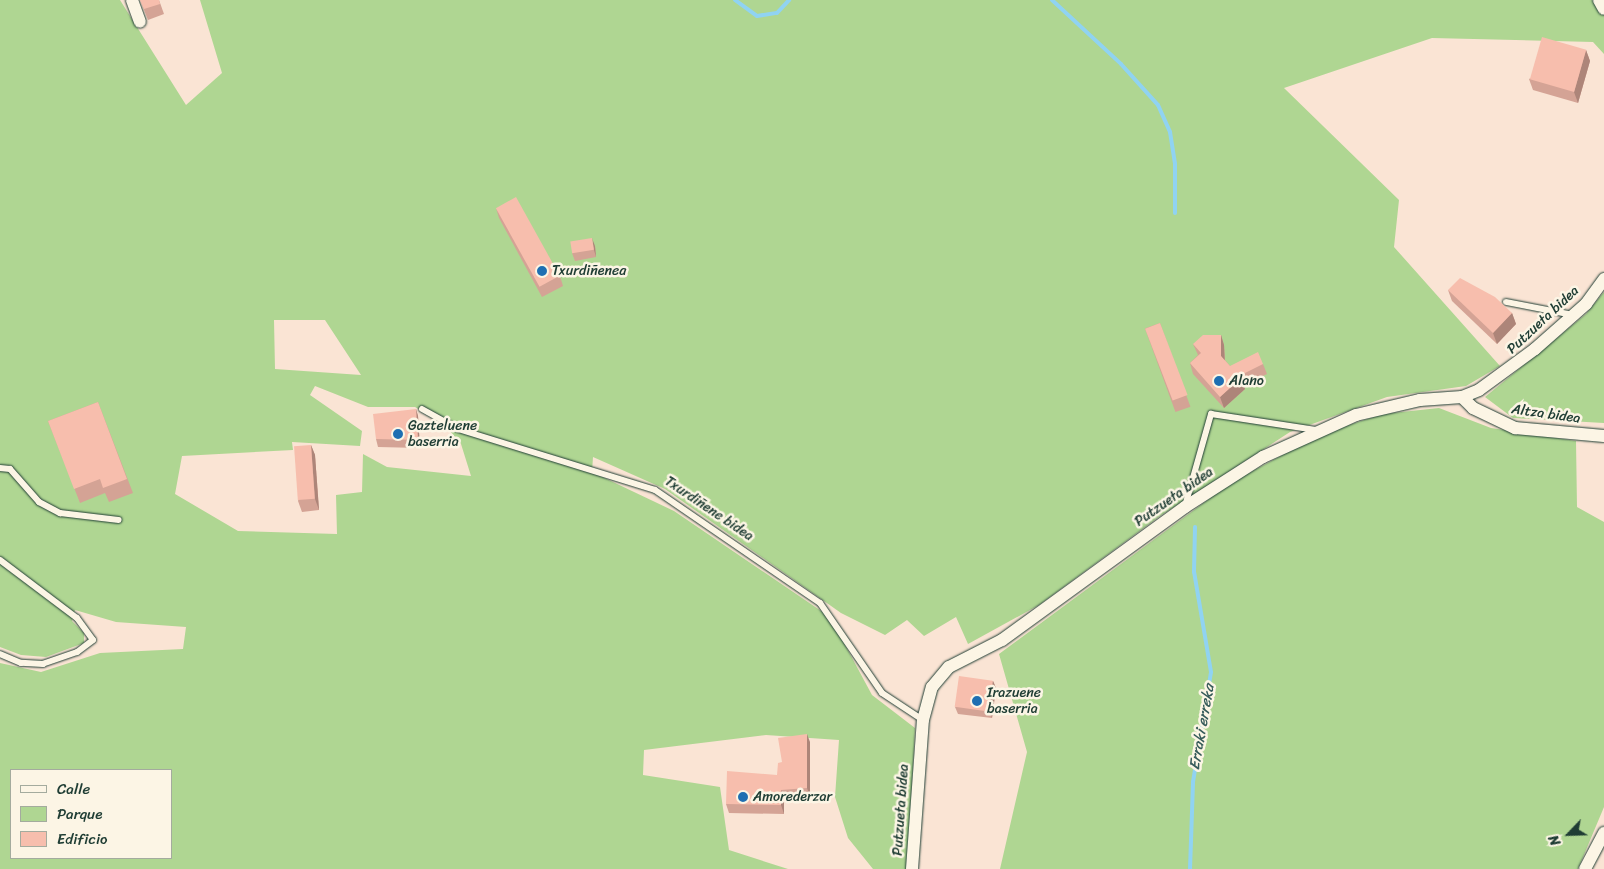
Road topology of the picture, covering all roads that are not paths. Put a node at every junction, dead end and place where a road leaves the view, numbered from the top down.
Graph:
1 (132, 0) edge
2 (1599, 0) edge
3 (1604, 9) edge
4 (140, 22) dead end
5 (1604, 279) edge
6 (1506, 302) dead end
7 (1573, 315) junction
8 (1462, 397) junction
9 (422, 409) dead end
10 (1316, 430) junction
11 (1604, 436) edge
12 (0, 468) edge
13 (1185, 507) junction
14 (119, 520) dead end
15 (0, 560) edge
16 (0, 654) edge
17 (923, 720) junction
18 (1604, 833) edge
19 (912, 869) edge
20 (1585, 869) edge

1 - 4 street
2 - 3 street
5 - 7 street, Putzueta bidea
6 - 7 lane
7 - 8 street, Putzueta bidea
8 - 10 street, Putzueta bidea
8 - 11 street, Altza bidea
9 - 17 lane, Txurdiñene bidea
10 - 13 street, Putzueta bidea
10 - 13 lane
12 - 14 lane
13 - 17 street, Putzueta bidea
15 - 16 lane
17 - 19 street, Putzueta bidea
18 - 20 street

